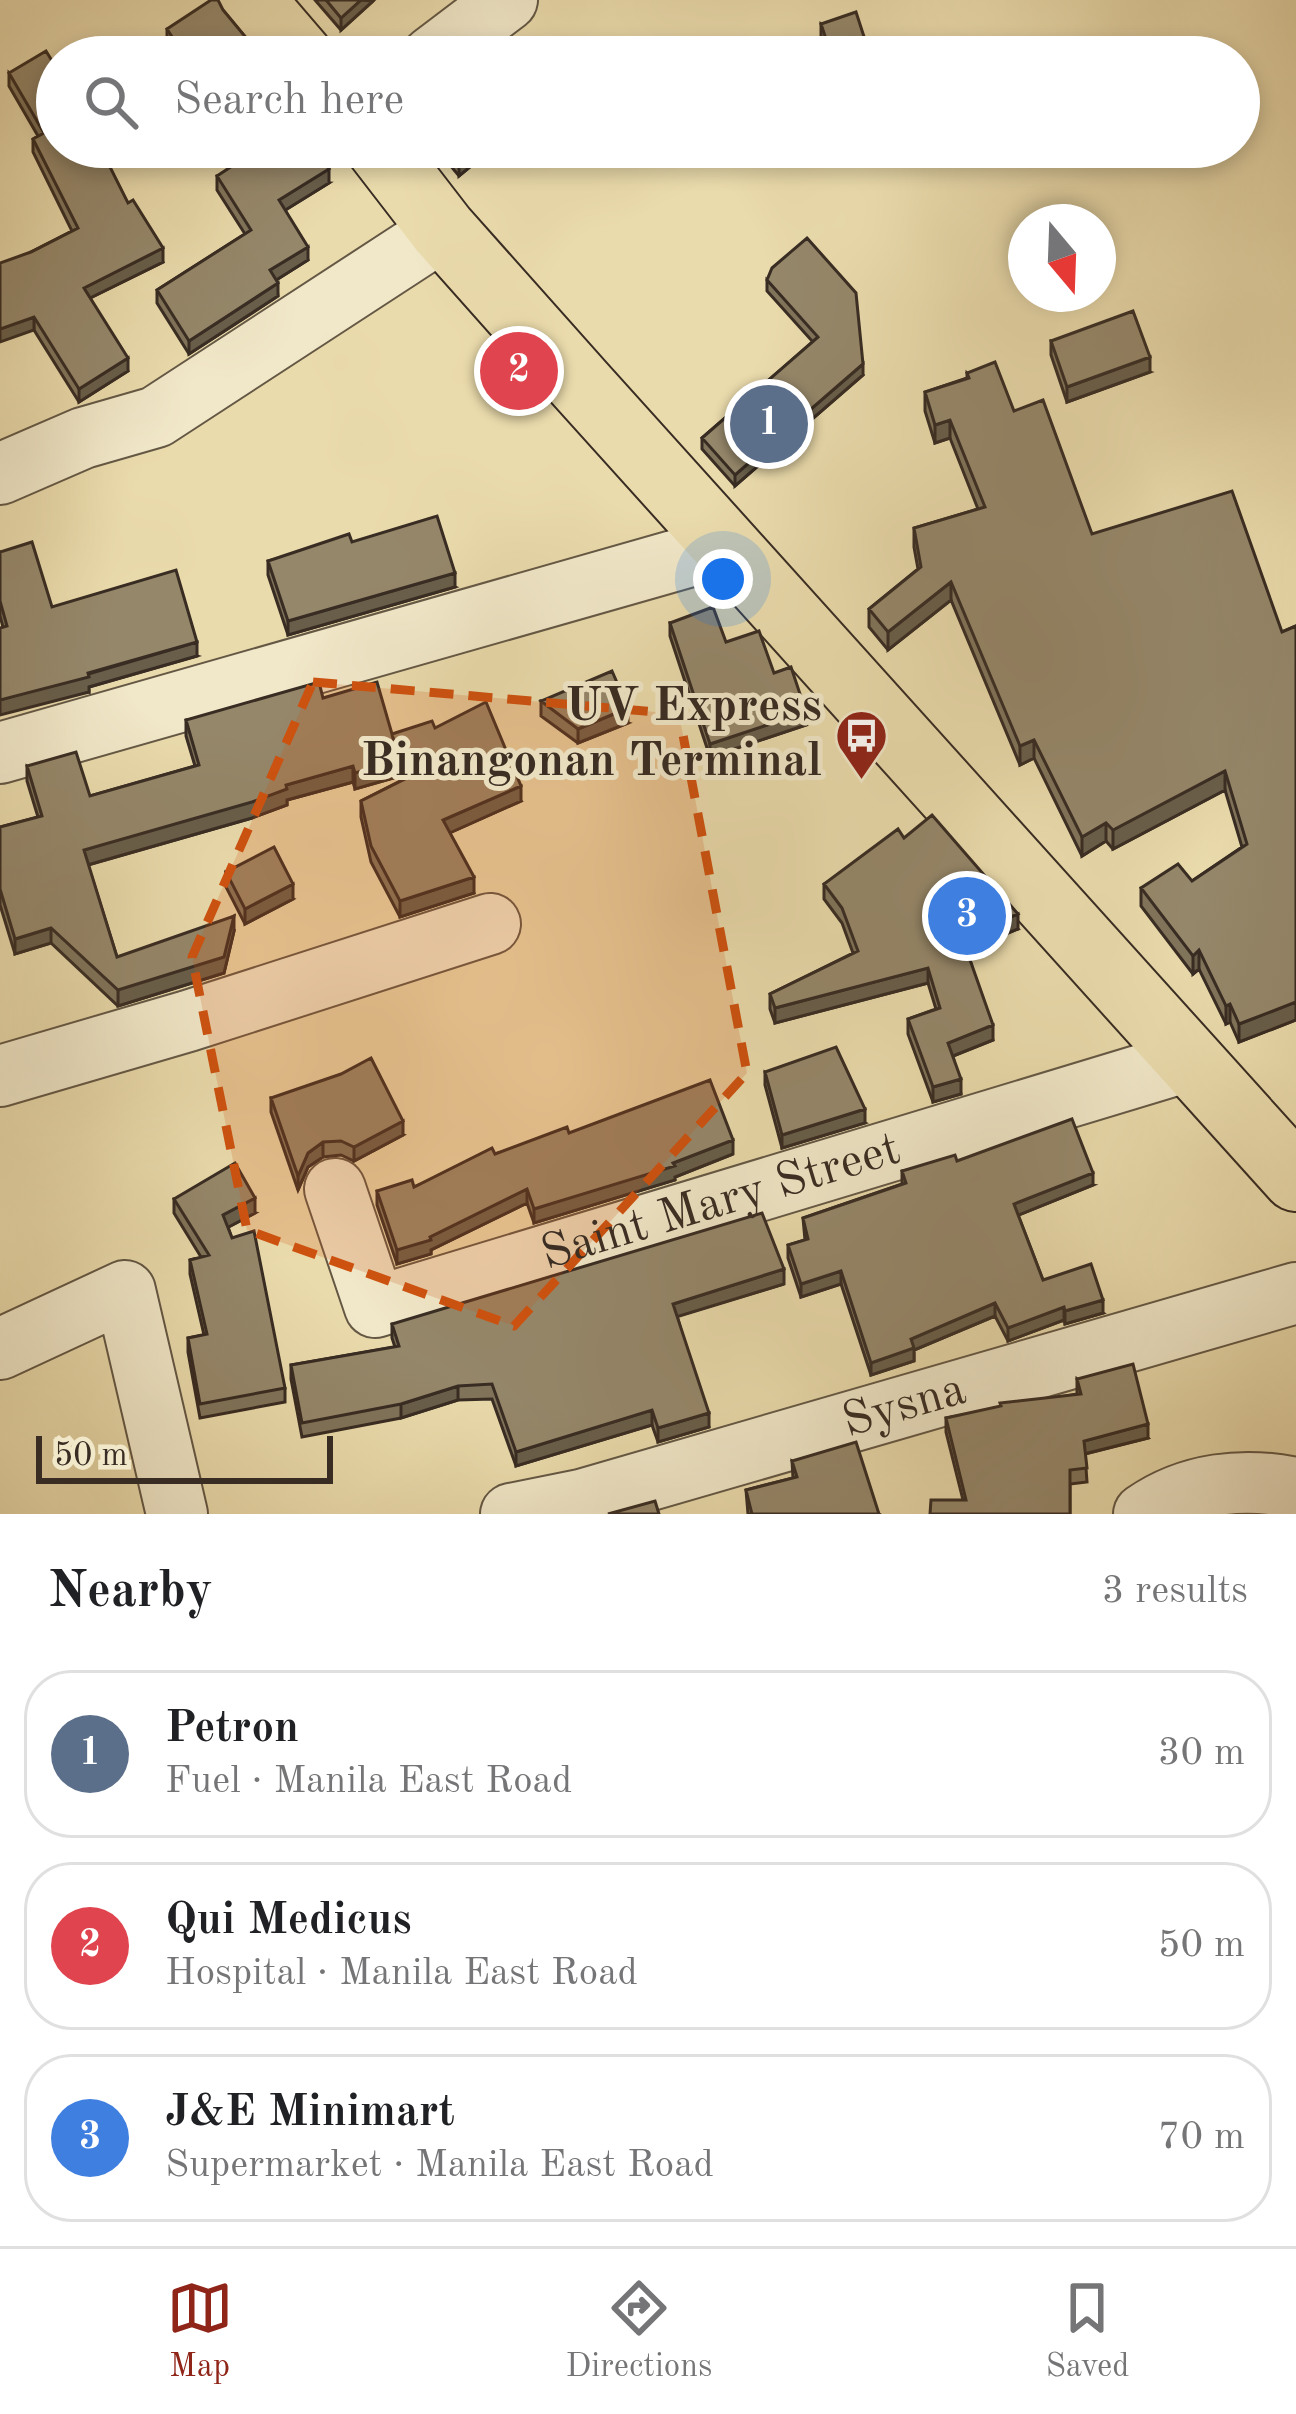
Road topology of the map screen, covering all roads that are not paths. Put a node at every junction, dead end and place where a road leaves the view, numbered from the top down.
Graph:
1 (251, 0) edge
2 (496, 8) edge
3 (282, 36) edge
4 (459, 36) edge
5 (395, 168) edge
6 (443, 230) junction
7 (0, 474) edge
8 (726, 546) junction
9 (0, 753) edge
10 (490, 924) dead end
11 (1188, 1061) junction
12 (0, 1076) edge
13 (1296, 1178) edge
14 (334, 1189) dead end
15 (1296, 1293) edge
16 (0, 1349) edge
17 (1296, 1488) edge
18 (177, 1514) edge
19 (511, 1514) edge
20 (1144, 1514) edge

1 - 3 main road
2 - 4 street
5 - 6 main road
6 - 7 street
6 - 8 main road
8 - 9 street
8 - 11 main road
10 - 12 street
11 - 13 main road
11 - 14 street, Saint Mary Street
15 - 19 street, Sysna
16 - 18 street
17 - 20 street

